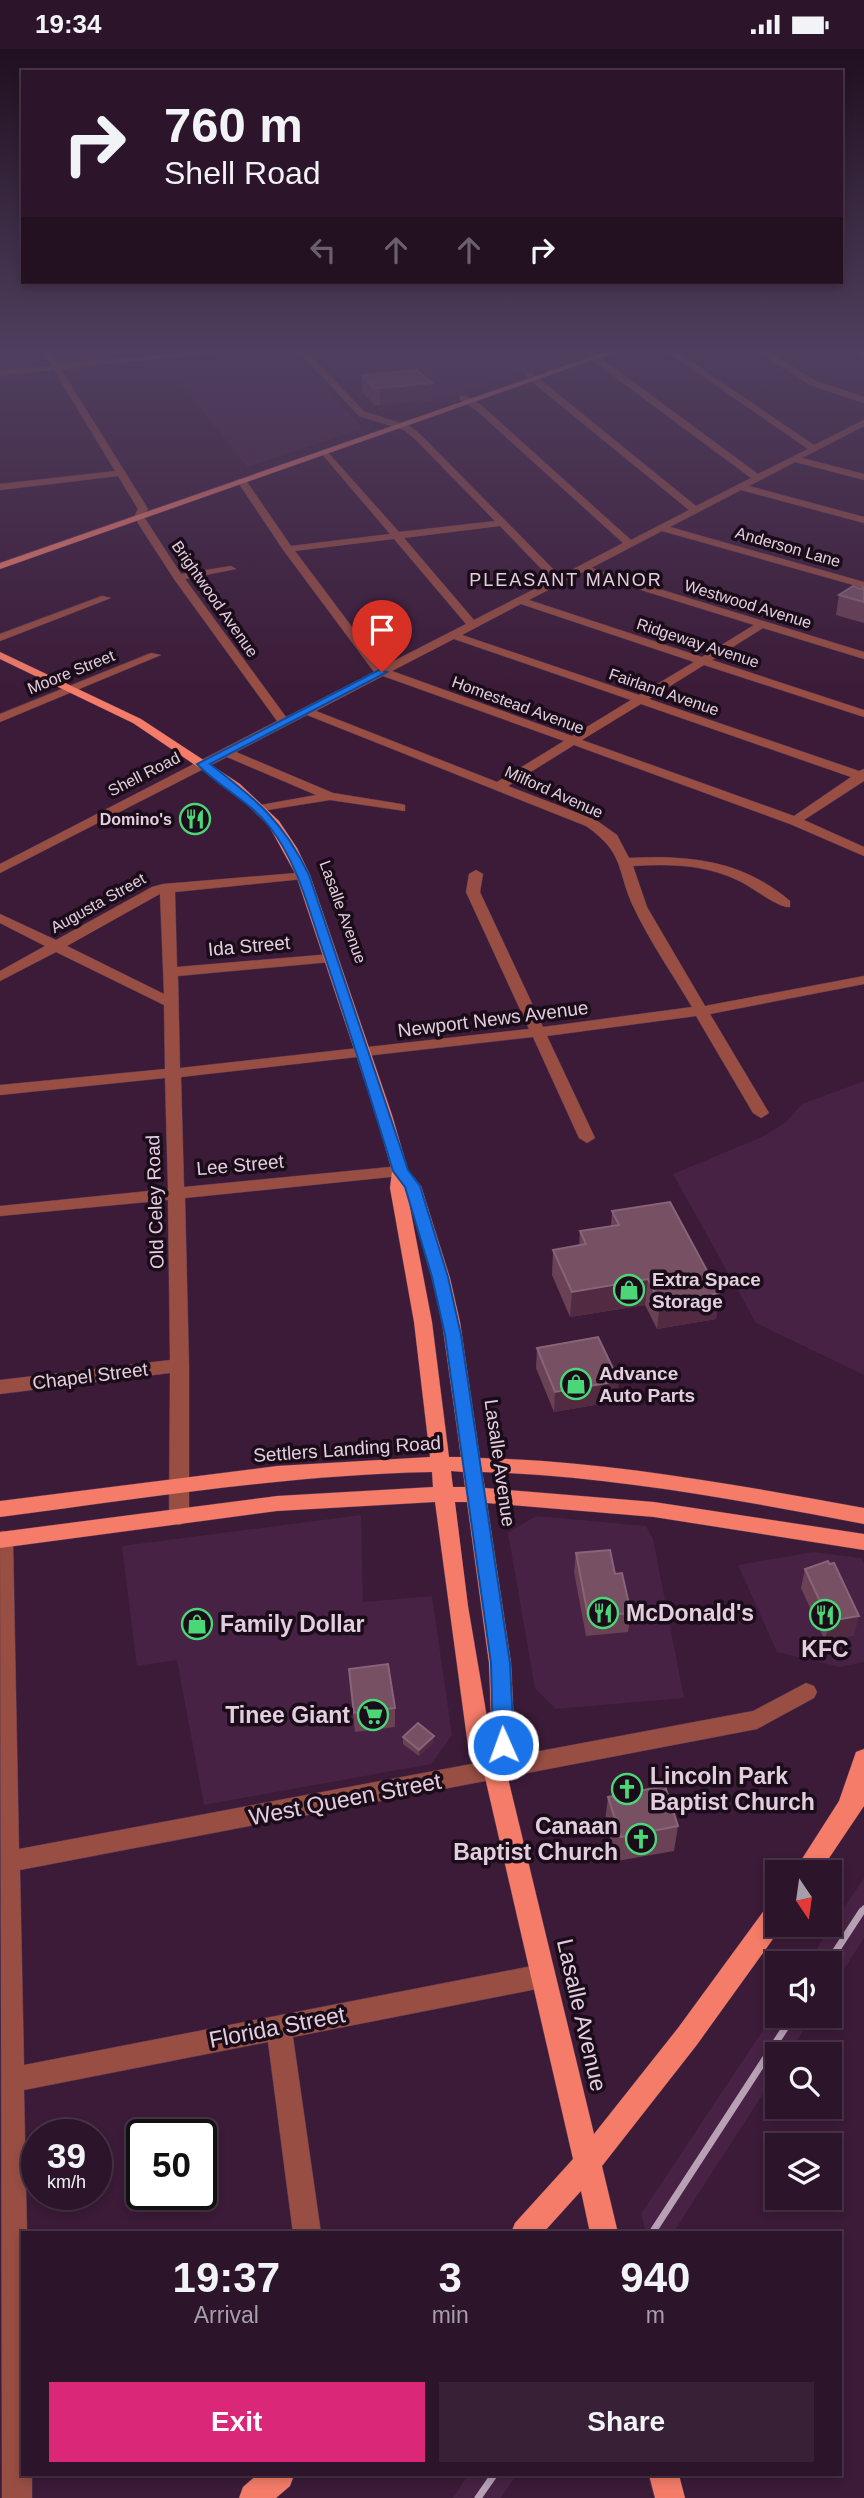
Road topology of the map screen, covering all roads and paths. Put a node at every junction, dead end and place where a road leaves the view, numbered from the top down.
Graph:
1 (114, 462) edge
2 (281, 462) edge
3 (295, 462) edge
4 (333, 462) edge
5 (443, 462) edge
6 (537, 462) edge
7 (637, 462) edge
8 (736, 462) edge
9 (788, 462) edge
10 (807, 462) edge
11 (121, 473) junction
12 (864, 477) edge
13 (757, 478) junction
14 (242, 481) junction
15 (0, 487) edge
16 (741, 487) junction
17 (696, 510) junction
18 (141, 513) junction
19 (864, 520) edge
20 (500, 523) junction
21 (663, 528) junction
22 (396, 535) junction
23 (631, 544) junction
24 (288, 549) junction
25 (0, 558) edge
26 (0, 566) edge
27 (231, 569) dead end
28 (583, 569) junction
29 (178, 577) junction
30 (559, 581) junction
31 (864, 585) edge
32 (106, 599) dead end
33 (521, 601) junction
34 (763, 624) junction
35 (473, 625) junction
36 (453, 635) junction
37 (0, 638) edge
38 (0, 655) edge
39 (155, 655) dead end
40 (864, 656) edge
41 (703, 661) junction
42 (382, 672) junction
43 (73, 688) junction
44 (640, 700) junction
45 (306, 711) junction
46 (864, 715) edge
47 (0, 718) edge
48 (284, 722) junction
49 (573, 743) junction
50 (226, 752) junction
51 (203, 764) junction
52 (863, 776) edge
53 (499, 786) junction
54 (330, 796) junction
55 (401, 808) dead end
56 (259, 809) junction
57 (795, 821) junction
58 (864, 852) edge
59 (625, 862) junction
60 (0, 869) edge
61 (476, 874) dead end
62 (303, 875) junction
63 (168, 887) junction
64 (785, 904) dead end
65 (0, 918) edge
66 (56, 946) junction
67 (331, 958) junction
68 (170, 972) junction
69 (0, 977) edge
70 (861, 984) edge
71 (171, 1003) junction
72 (701, 1011) junction
73 (538, 1033) junction
74 (364, 1054) junction
75 (173, 1073) junction
76 (0, 1090) edge
77 (761, 1113) dead end
78 (587, 1138) dead end
79 (400, 1171) junction
80 (175, 1192) junction
81 (0, 1211) edge
82 (180, 1365) junction
83 (0, 1387) edge
84 (440, 1464) junction
85 (472, 1465) junction
86 (179, 1486) junction
87 (444, 1495) junction
88 (476, 1495) junction
89 (0, 1509) edge
90 (864, 1515) edge
91 (179, 1517) junction
92 (1, 1539) edge
93 (864, 1542) edge
94 (806, 1692) dead end
95 (864, 1759) edge
96 (495, 1770) junction
97 (857, 1798) edge
98 (814, 1860) edge
99 (3, 1863) edge
100 (765, 1930) edge
101 (542, 1976) junction
102 (279, 2026) junction
103 (11, 2080) junction
104 (587, 2166) junction
105 (307, 2231) edge
106 (527, 2231) edge
107 (603, 2231) edge
108 (7, 2369) edge
109 (278, 2476) edge
110 (664, 2476) edge
111 (17, 2498) edge
112 (254, 2498) edge
113 (670, 2498) edge

1 - 11 street, Brightwood Avenue
2 - 18 main road
3 - 14 main road
4 - 22 street
5 - 20 street
6 - 23 street
7 - 17 street
8 - 13 street
9 - 13 street, Shell Road
10 - 12 street
11 - 15 street
11 - 18 street, Brightwood Avenue
13 - 16 street, Shell Road
14 - 18 main road
14 - 24 street, Homestead Avenue
16 - 17 street, Shell Road
16 - 19 street
17 - 21 street, Shell Road
18 - 25 main road
18 - 26 main road
18 - 29 street, Brightwood Avenue
20 - 22 street
20 - 30 street
21 - 23 street, Shell Road
21 - 31 street, Anderson Lane
22 - 24 street
22 - 35 street
23 - 28 street, Shell Road
24 - 42 street, Homestead Avenue
27 - 29 street
28 - 30 street, Shell Road
28 - 34 street, Westwood Avenue
29 - 48 street, Brightwood Avenue
30 - 33 street, Shell Road
32 - 37 street
33 - 35 street, Shell Road
33 - 41 street, Ridgeway Avenue
34 - 40 street, Westwood Avenue
34 - 41 street
35 - 36 street, Shell Road
36 - 42 street, Shell Road
36 - 44 street, Fairland Avenue
38 - 43 main road, Lasalle Avenue
39 - 43 street, Moore Street
41 - 44 street
41 - 46 street, Ridgeway Avenue
42 - 45 street, Shell Road
42 - 49 street, Homestead Avenue
43 - 47 street, Moore Street
43 - 51 main road, Lasalle Avenue
44 - 49 street
44 - 52 street, Fairland Avenue
45 - 48 street, Shell Road
45 - 53 street, Milford Avenue
48 - 50 street, Shell Road
49 - 53 street
49 - 57 street, Homestead Avenue
50 - 51 street, Shell Road
50 - 54 street
51 - 56 main road, Lasalle Avenue
51 - 60 street, Shell Road
52 - 57 street
53 - 59 street, Milford Avenue
54 - 55 street
54 - 56 street
56 - 62 main road, Lasalle Avenue
57 - 58 street, Homestead Avenue
59 - 64 street
59 - 72 street, Milford Avenue
61 - 73 street
62 - 63 street, Augusta Street
62 - 67 main road, Lasalle Avenue
63 - 66 street, Augusta Street
63 - 68 street, Old Celey Road
65 - 66 street
66 - 69 street, Augusta Street
66 - 71 street
67 - 68 street, Ida Street
67 - 74 main road, Lasalle Avenue
68 - 71 street, Old Celey Road
70 - 72 street, Newport News Avenue
71 - 75 street, Old Celey Road
72 - 73 street, Newport News Avenue
72 - 77 street, Milford Avenue
73 - 74 street, Newport News Avenue
73 - 78 street
74 - 75 street, Newport News Avenue
74 - 79 main road, Lasalle Avenue
75 - 76 street, Newport News Avenue
75 - 80 street, Old Celey Road
79 - 80 street, Lee Street
79 - 84 main road, Lasalle Avenue
79 - 85 main road, Lasalle Avenue
80 - 81 street, Lee Street
80 - 82 street, Old Celey Road
82 - 83 street, Chapel Street
82 - 86 street, Old Celey Road
84 - 85 main road, Settlers Landing Road
84 - 86 main road, Settlers Landing Road
84 - 87 main road, Lasalle Avenue
85 - 88 main road, Lasalle Avenue
85 - 90 main road, Settlers Landing Road
86 - 89 main road, Settlers Landing Road
86 - 91 street, Old Celey Road
87 - 88 main road
87 - 91 main road
87 - 96 main road, Lasalle Avenue
88 - 93 main road
88 - 96 main road, Lasalle Avenue
91 - 92 main road
92 - 99 street
94 - 96 street, West Queen Street
95 - 97 main road
96 - 99 street, West Queen Street
96 - 101 main road, Lasalle Avenue
97 - 98 main road
99 - 103 street
100 - 104 main road
101 - 102 street, Florida Street
101 - 104 main road, Lasalle Avenue
102 - 103 street, Florida Street
102 - 105 street
103 - 108 street
104 - 106 main road
104 - 107 main road, Lasalle Avenue
108 - 111 street
109 - 112 main road
110 - 113 main road

